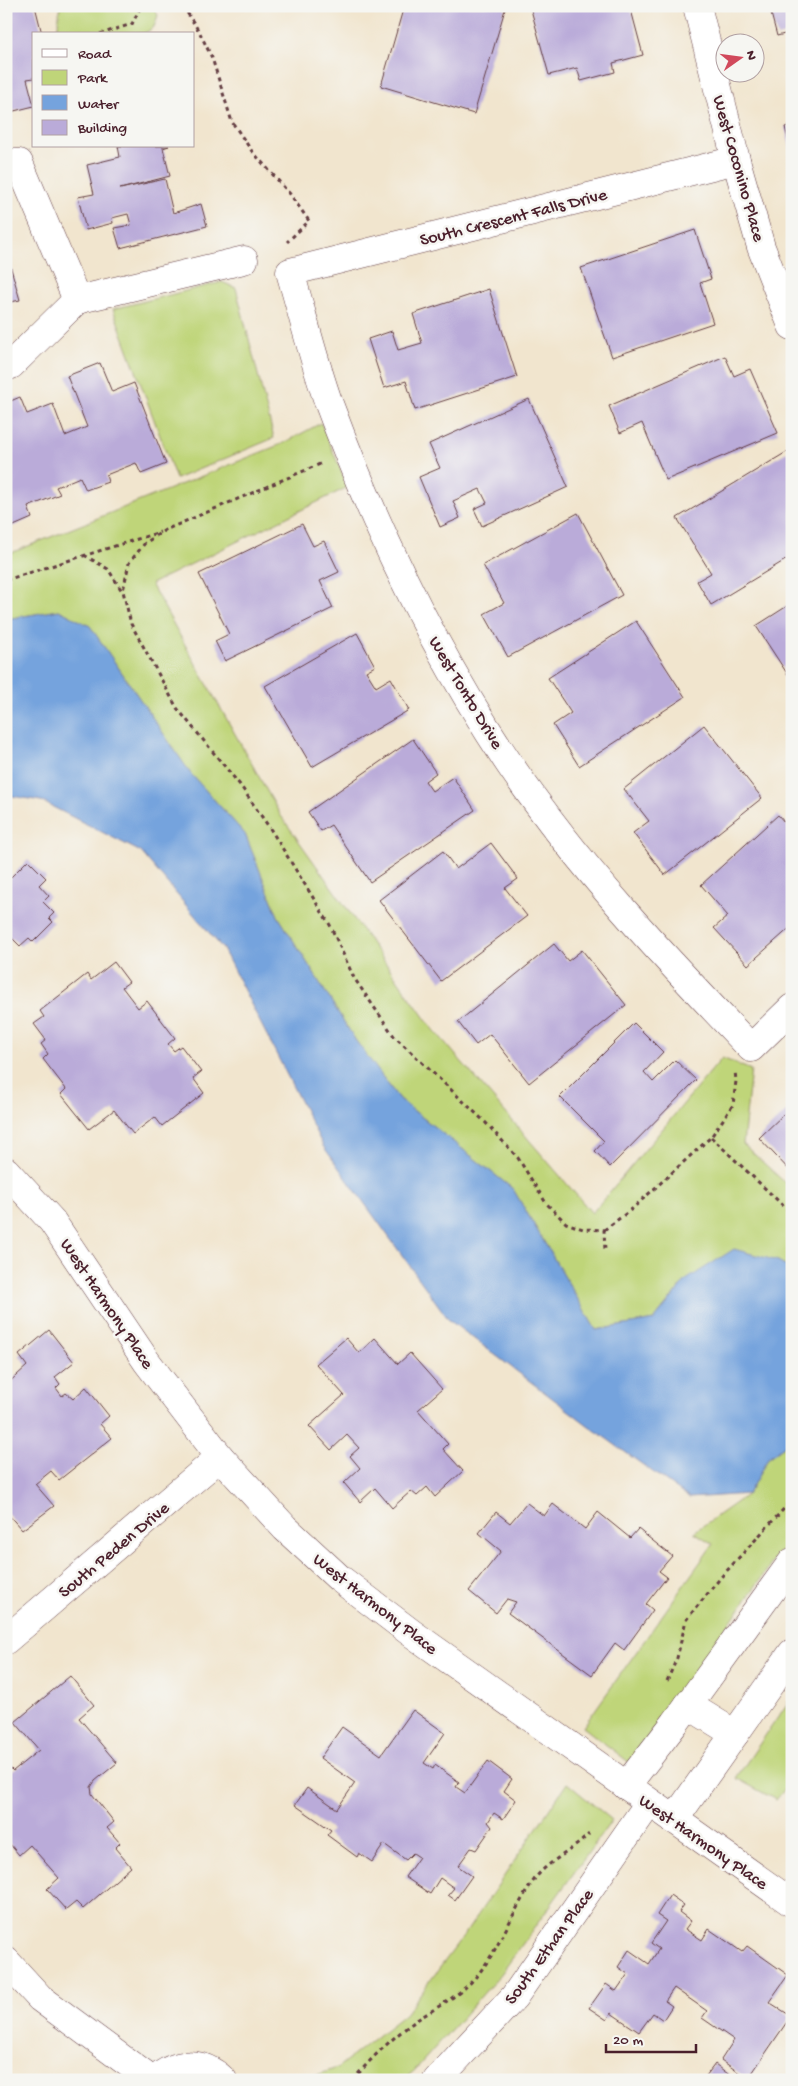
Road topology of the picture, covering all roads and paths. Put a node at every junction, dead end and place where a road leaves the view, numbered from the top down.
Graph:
1 (141, 6) edge
2 (183, 6) edge
3 (697, 6) edge
4 (106, 32) edge
5 (736, 160) junction
6 (6, 162) edge
7 (244, 260) joint
8 (290, 272) joint
9 (77, 300) junction
10 (792, 326) edge
11 (6, 367) edge
12 (348, 450) junction
13 (165, 530) junction
14 (83, 554) junction
15 (6, 580) edge
16 (123, 591) junction
17 (792, 1008) edge
18 (731, 1027) junction
19 (711, 1137) junction
20 (6, 1171) edge
21 (792, 1214) edge
22 (604, 1230) junction
23 (605, 1251) dead end
24 (220, 1458) junction
25 (792, 1500) edge
26 (792, 1562) edge
27 (6, 1640) edge
28 (792, 1653) edge
29 (665, 1686) dead end
30 (688, 1705) junction
31 (735, 1734) junction
32 (626, 1786) junction
33 (650, 1803) junction
34 (674, 1820) junction
35 (595, 1828) dead end
36 (792, 1903) edge
37 (6, 1961) edge
38 (151, 2080) edge
39 (155, 2080) edge
40 (222, 2080) edge
41 (353, 2080) edge
42 (437, 2080) edge

1 - 4 path
2 - 7 path
3 - 5 street, West Coconino Place
5 - 8 street, South Crescent Falls Drive
5 - 10 street, West Coconino Place
6 - 9 street
7 - 9 street
8 - 12 street, West Tonto Drive
9 - 11 street
12 - 13 path
12 - 18 street, West Tonto Drive
13 - 14 path
13 - 16 path
14 - 15 path
14 - 16 path
16 - 22 path
17 - 18 street, West Tonto Drive
18 - 19 path
19 - 21 path
19 - 22 path
20 - 24 street, West Harmony Place
22 - 23 path
24 - 27 street, South Peden Drive
24 - 32 street, West Harmony Place
25 - 29 path
26 - 30 street
28 - 31 street
30 - 31 street
30 - 32 street
31 - 34 street
32 - 33 street, West Harmony Place
33 - 34 street, West Harmony Place
33 - 42 street, South Ethan Place
34 - 36 street, West Harmony Place
35 - 41 path
37 - 38 street
39 - 40 street

